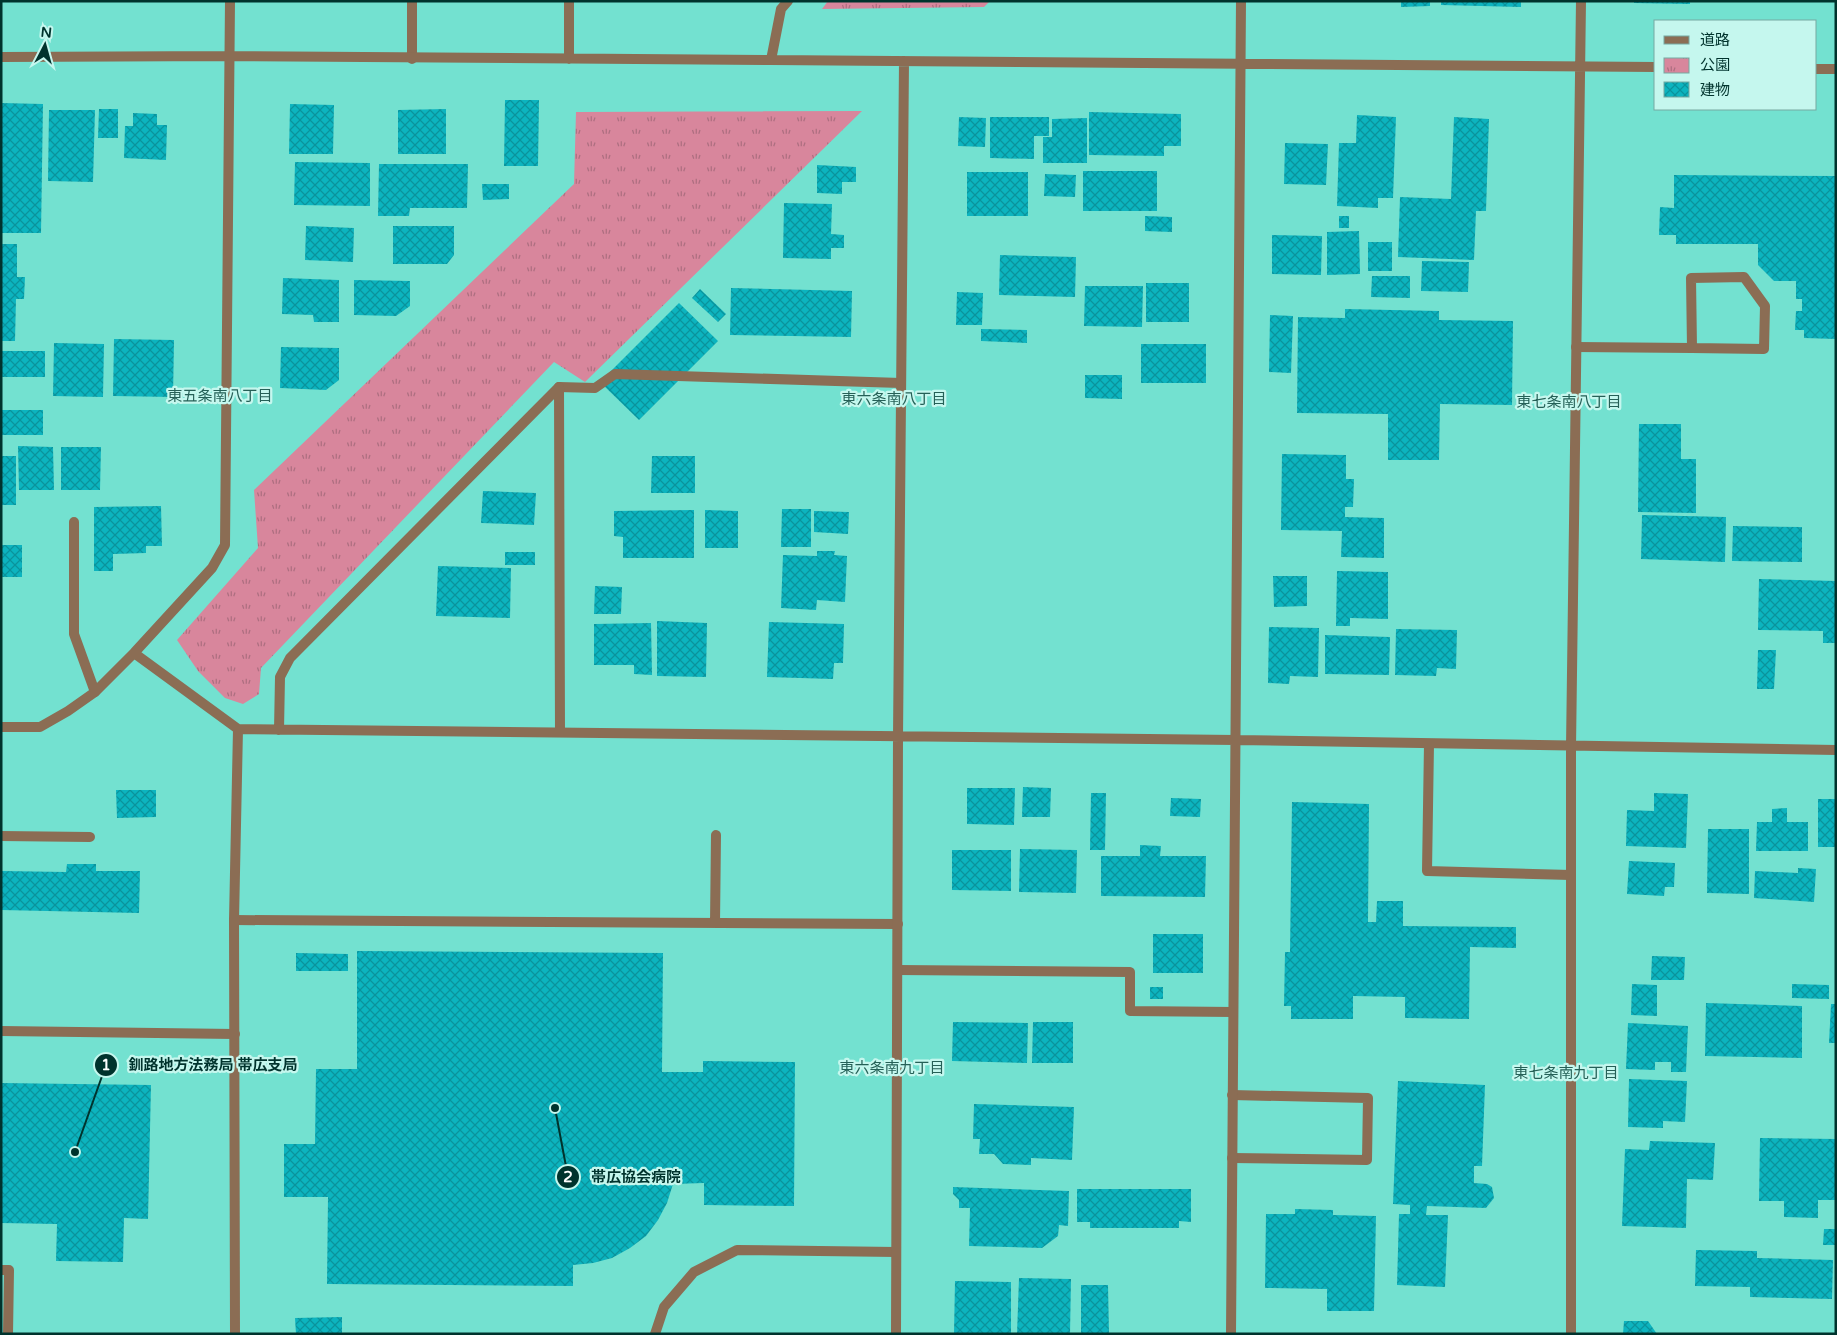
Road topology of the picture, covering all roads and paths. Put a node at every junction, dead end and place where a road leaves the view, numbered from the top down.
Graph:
1 (230, 1) edge
2 (412, 1) edge
3 (569, 1) edge
4 (788, 1) edge
5 (1241, 1) edge
6 (1581, 1) edge
7 (230, 56) junction
8 (1, 57) edge
9 (412, 59) junction
10 (569, 59) junction
11 (770, 60) junction
12 (904, 61) junction
13 (1240, 63) junction
14 (1580, 66) junction
15 (1654, 67) edge
16 (1817, 69) edge
17 (1836, 69) edge
18 (1576, 347) junction
19 (1692, 348) junction
20 (901, 384) junction
21 (559, 387) junction
22 (74, 522) dead end
23 (134, 653) junction
24 (95, 692) junction
25 (1, 727) edge
26 (238, 729) junction
27 (279, 730) junction
28 (560, 732) junction
29 (898, 738) junction
30 (1235, 740) junction
31 (1429, 744) junction
32 (1571, 747) junction
33 (1836, 750) edge
34 (716, 835) dead end
35 (1, 836) edge
36 (90, 837) dead end
37 (1571, 875) junction
38 (234, 920) junction
39 (715, 923) junction
40 (898, 924) junction
41 (898, 970) junction
42 (1233, 1012) junction
43 (1, 1031) edge
44 (235, 1034) junction
45 (1232, 1095) junction
46 (1232, 1158) junction
47 (896, 1252) junction
48 (1, 1270) edge
49 (8, 1334) edge
50 (235, 1334) edge
51 (655, 1334) edge
52 (896, 1334) edge
53 (1231, 1334) edge
54 (1571, 1334) edge

1 - 7 street
2 - 9 street
3 - 10 street
4 - 11 street
5 - 13 street
6 - 14 street
7 - 8 street
7 - 9 street
7 - 23 street
9 - 10 street
10 - 11 street
11 - 12 street
12 - 13 street
12 - 20 street
13 - 14 street
13 - 30 street
14 - 15 street
14 - 18 street
16 - 17 street
18 - 19 street
18 - 32 street
19 - 19 street
20 - 21 street
20 - 29 street
21 - 27 street
21 - 28 street
22 - 24 street
23 - 24 street
23 - 26 street
24 - 25 street
26 - 27 street
26 - 38 street
27 - 28 street
28 - 29 street
29 - 30 street
29 - 40 street
30 - 31 street
30 - 42 street
31 - 32 street
31 - 37 street
32 - 33 street
32 - 37 street
34 - 39 street
35 - 36 street
37 - 54 street
38 - 39 street
38 - 44 street
39 - 40 street
40 - 41 street
41 - 42 street
41 - 47 street
42 - 45 street
43 - 44 street
44 - 50 street
45 - 46 street
45 - 46 street
46 - 53 street
47 - 51 street
47 - 52 street
48 - 49 street

